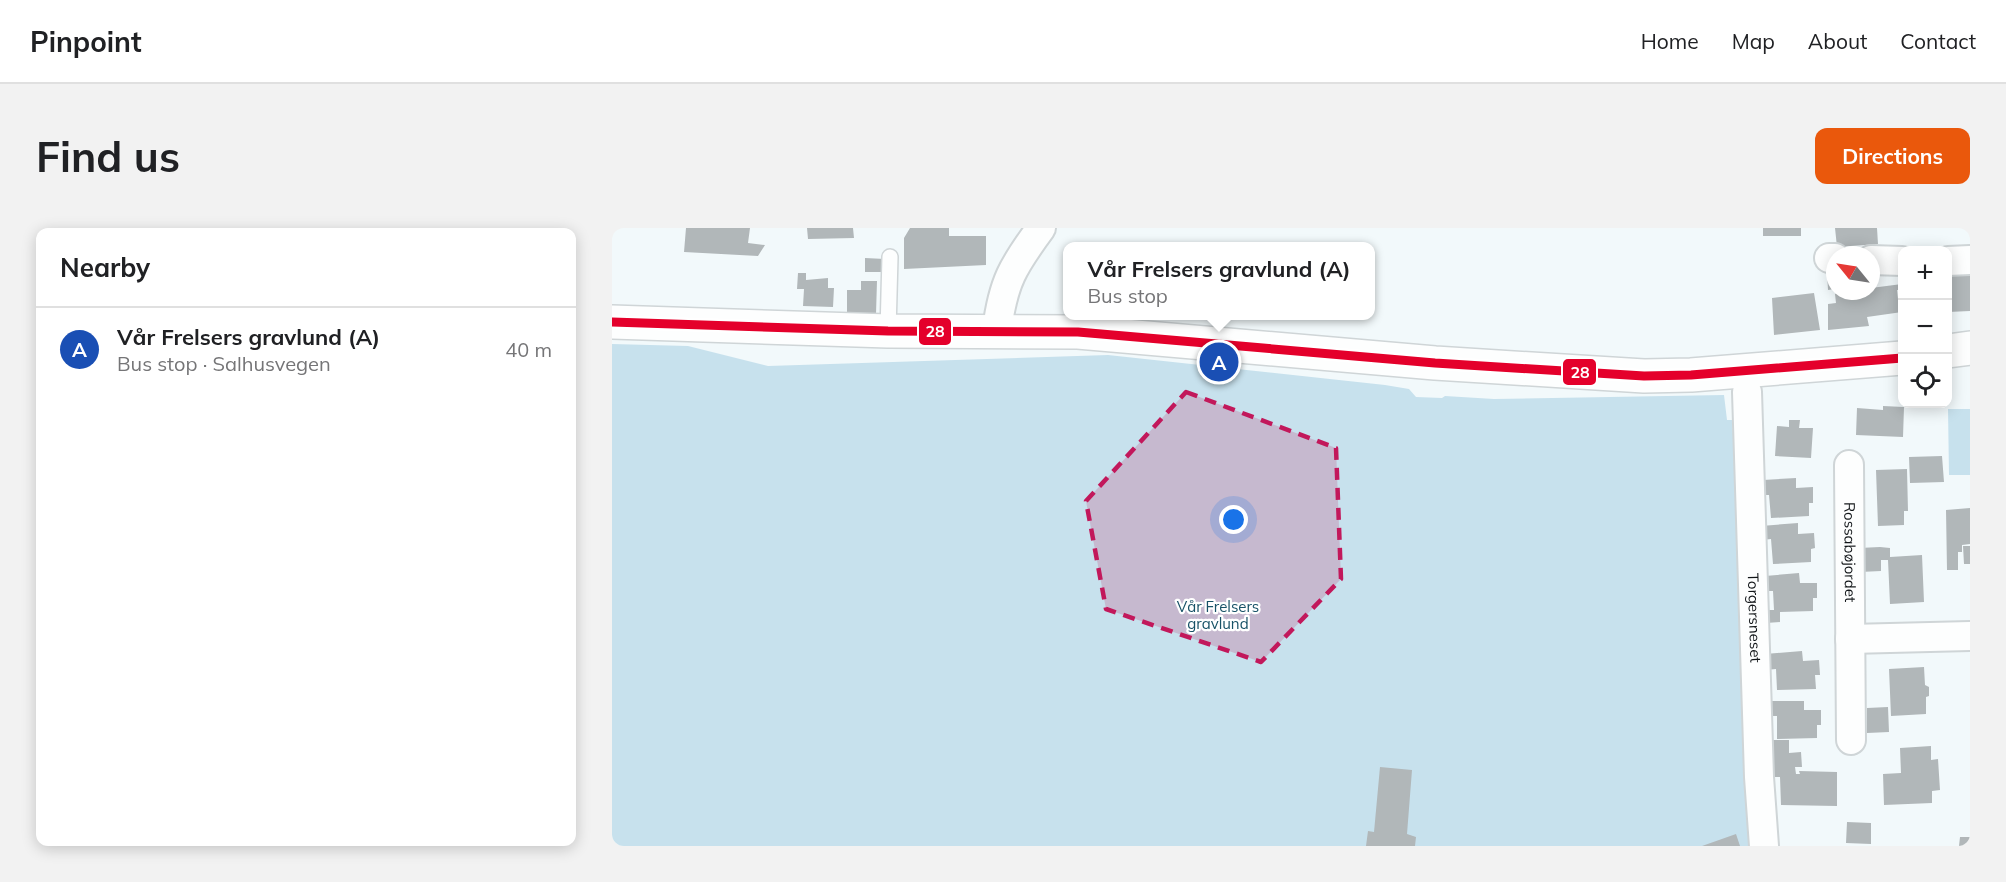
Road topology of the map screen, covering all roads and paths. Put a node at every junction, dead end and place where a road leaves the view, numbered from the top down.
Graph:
1 (1041, 228) edge
2 (890, 257) dead end
3 (1880, 260) edge
4 (1898, 261) edge
5 (1952, 261) edge
6 (1970, 261) edge
7 (612, 322) edge
8 (997, 330) junction
9 (888, 331) junction
10 (1970, 348) edge
11 (1952, 350) edge
12 (1898, 358) edge
13 (1747, 392) dead end
14 (1850, 465) dead end
15 (1970, 636) edge
16 (1850, 639) junction
17 (1851, 740) dead end
18 (1764, 846) edge

1 - 8 street
2 - 9 lane
3 - 4 street
5 - 6 street
7 - 9 main road
8 - 9 main road
8 - 12 main road
10 - 11 main road
13 - 18 street, Torgersneset
14 - 16 street, Rossabøjordet
15 - 16 street
16 - 17 street, Rossabøjordet

